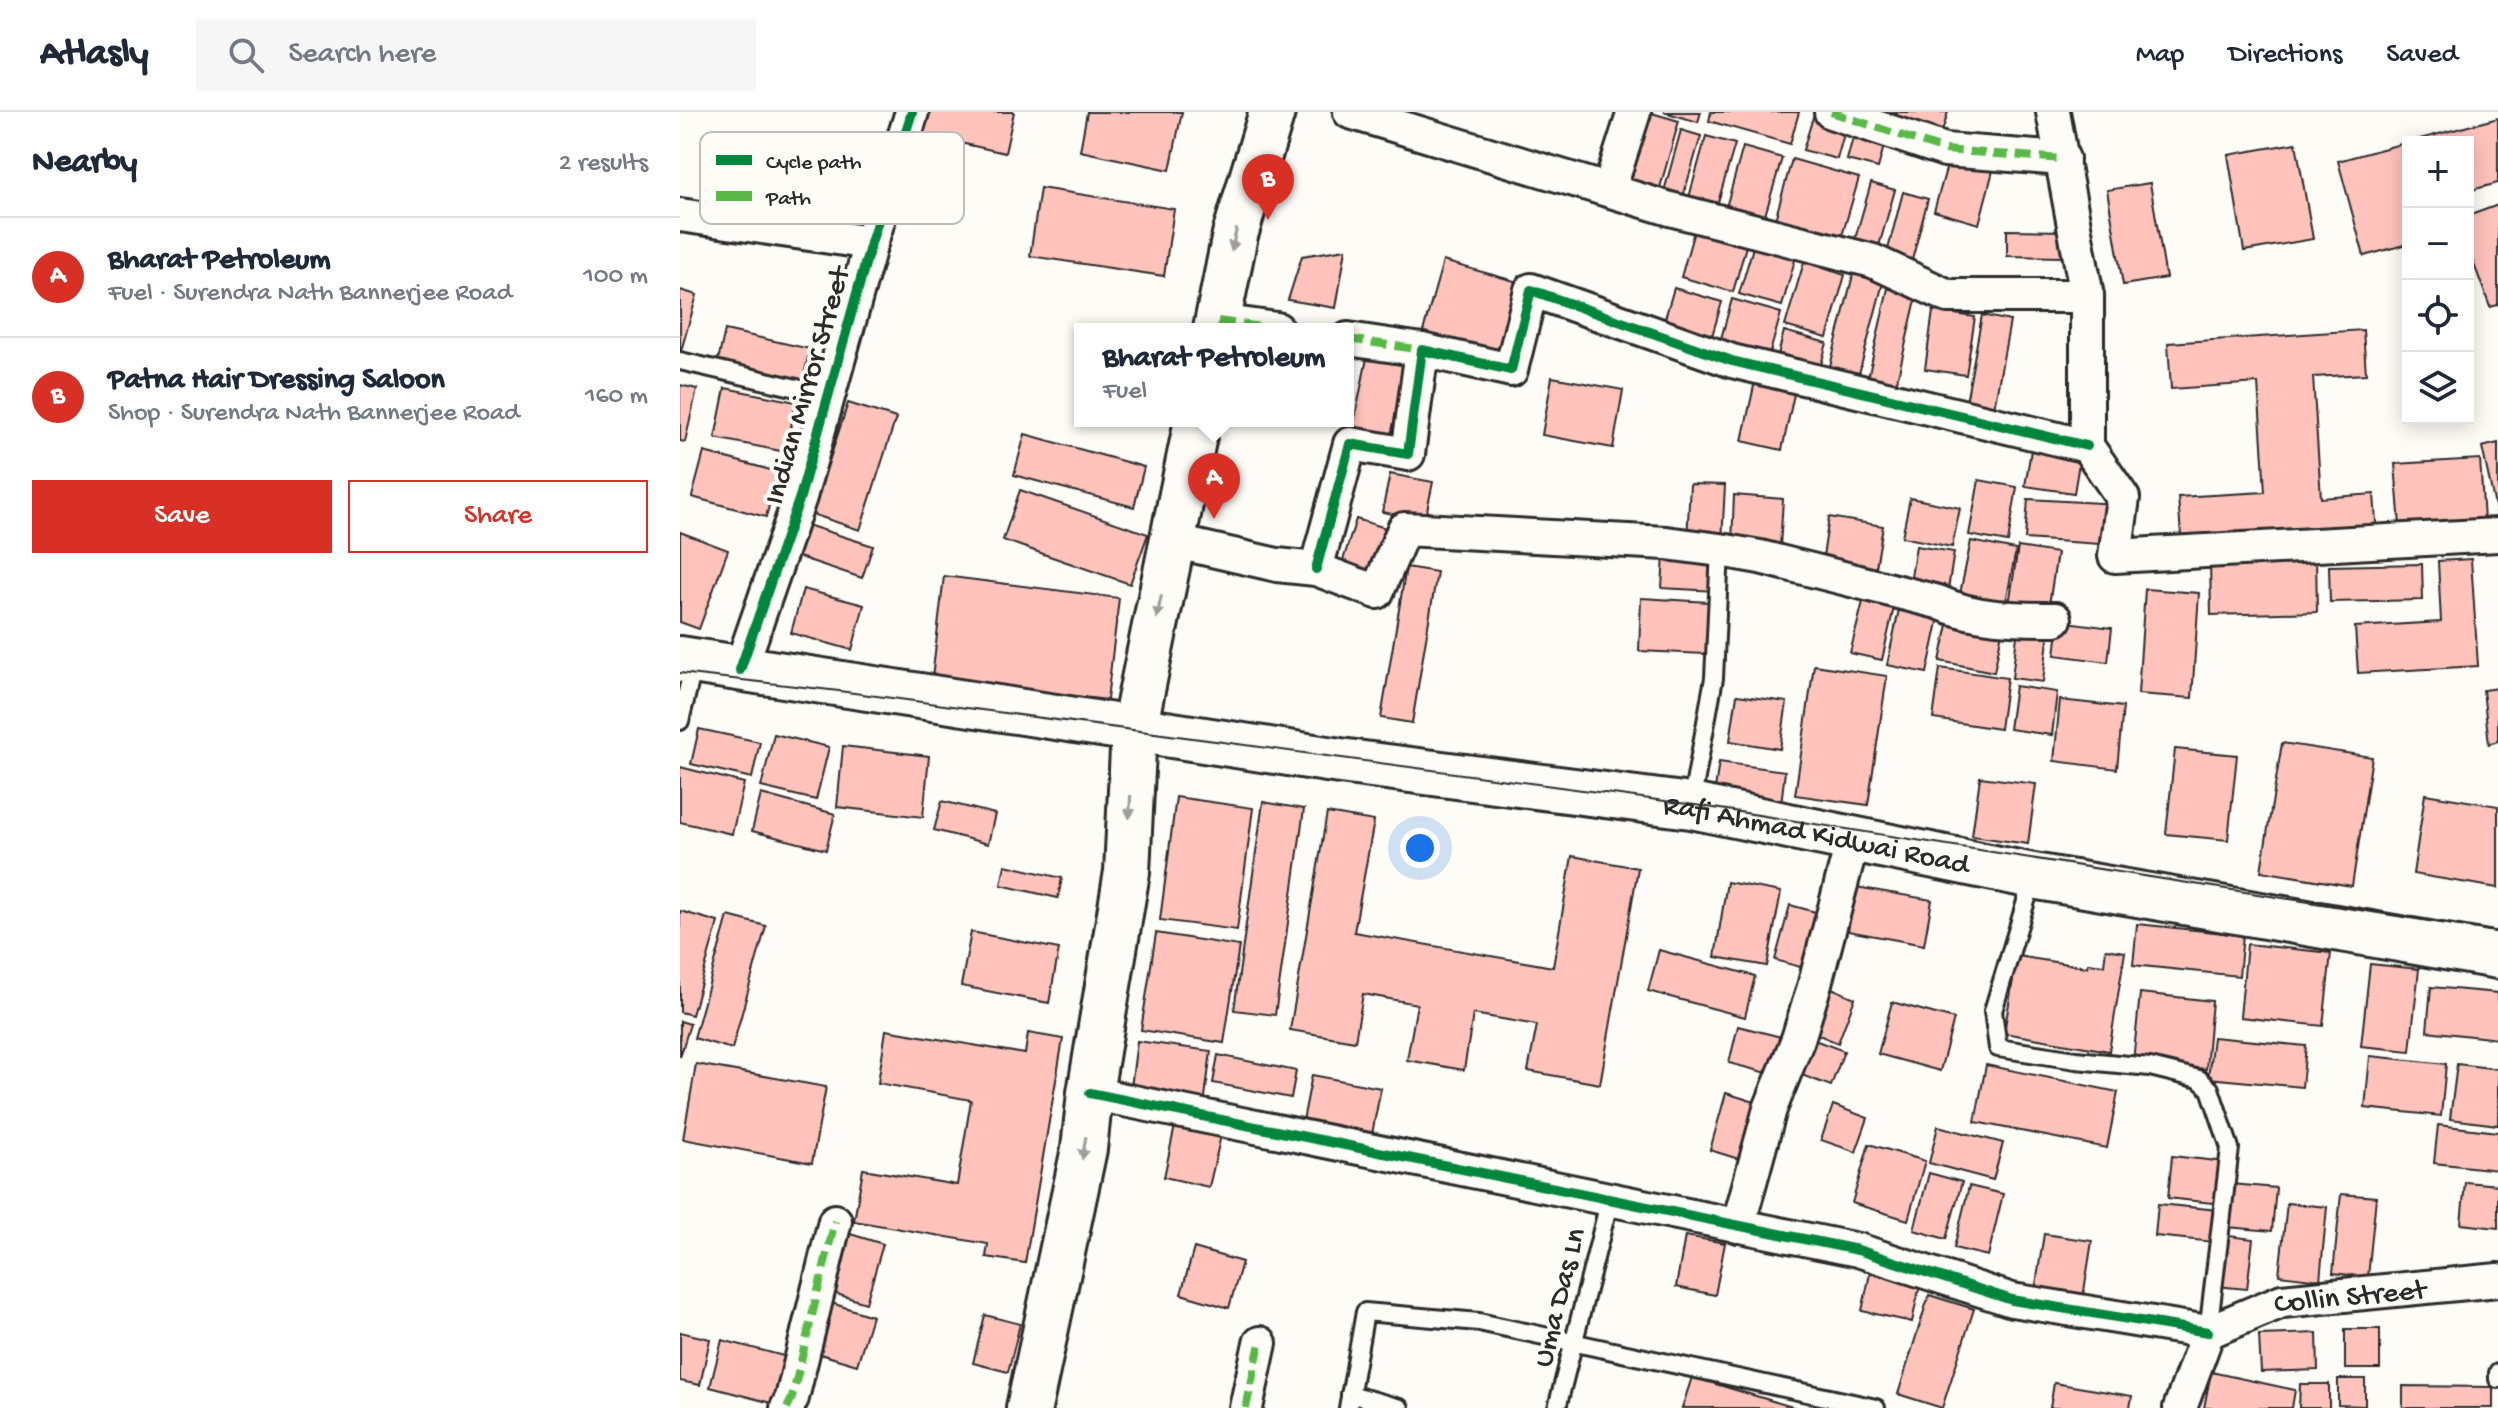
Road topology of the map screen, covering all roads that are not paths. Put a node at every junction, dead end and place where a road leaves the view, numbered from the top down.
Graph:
1 (912, 112) edge
2 (1272, 112) edge
3 (1350, 112) edge
4 (1634, 112) edge
5 (1831, 112) edge
6 (2053, 112) edge
7 (1863, 117) edge
8 (906, 132) edge
9 (2063, 159) junction
10 (1609, 190) junction
11 (680, 215) edge
12 (700, 218) edge
13 (741, 224) edge
14 (877, 224) edge
15 (871, 243) junction
16 (2087, 296) junction
17 (1217, 323) edge
18 (1354, 340) edge
19 (1422, 350) junction
20 (680, 361) edge
21 (827, 395) junction
22 (1196, 427) edge
23 (2087, 446) junction
24 (2498, 535) edge
25 (1172, 541) junction
26 (1720, 550) junction
27 (1316, 569) junction
28 (2055, 619) dead end
29 (687, 659) edge
30 (740, 670) junction
31 (680, 721) edge
32 (1134, 729) junction
33 (1691, 806) junction
34 (1853, 839) junction
35 (2033, 876) junction
36 (2498, 956) edge
37 (1090, 1093) junction
38 (1610, 1199) junction
39 (835, 1221) dead end
40 (1738, 1226) junction
41 (2498, 1280) edge
42 (2208, 1332) junction
43 (1574, 1342) junction
44 (1260, 1343) dead end
45 (2498, 1373) edge
46 (2498, 1379) edge
47 (1349, 1401) edge
48 (787, 1408) edge
49 (1029, 1408) edge
50 (1246, 1408) edge
51 (1400, 1408) edge
52 (1557, 1408) edge
53 (1876, 1408) edge
54 (2180, 1408) edge

1 - 8 street, Indian Mirror Street
2 -> 17 main road
3 - 10 street
4 - 10 street
5 - 7 street
6 - 9 street
7 - 9 street
9 - 16 street
10 - 16 street
11 - 12 street
13 - 15 street
14 - 15 street, Indian Mirror Street
15 - 21 street, Indian Mirror Street
16 - 23 street
18 - 19 street
19 - 23 street
19 - 27 street
20 - 21 lane
21 - 30 street, Indian Mirror Street
22 - 25 main road
23 - 24 street
25 - 27 street
25 -> 32 main road
26 - 27 street
26 - 28 street
26 - 33 lane
29 - 30 main road, Rafi Ahmad Kidwai Road
29 - 31 lane
30 - 32 main road, Rafi Ahmad Kidwai Road
32 - 33 main road, Rafi Ahmad Kidwai Road
32 -> 37 main road
33 - 34 main road, Rafi Ahmad Kidwai Road
34 - 35 main road, Rafi Ahmad Kidwai Road
34 - 40 street
35 - 36 main road, Rafi Ahmad Kidwai Road
35 - 42 lane
37 - 38 street
37 -> 49 main road
38 - 40 street
38 - 43 lane, Uma Das Ln
39 - 48 street
40 - 42 street
41 - 42 street, Collin Street
42 - 54 street
43 - 47 lane
43 - 52 lane, Uma Das Ln
43 - 53 lane
44 - 50 street
45 - 46 lane
47 - 51 lane

